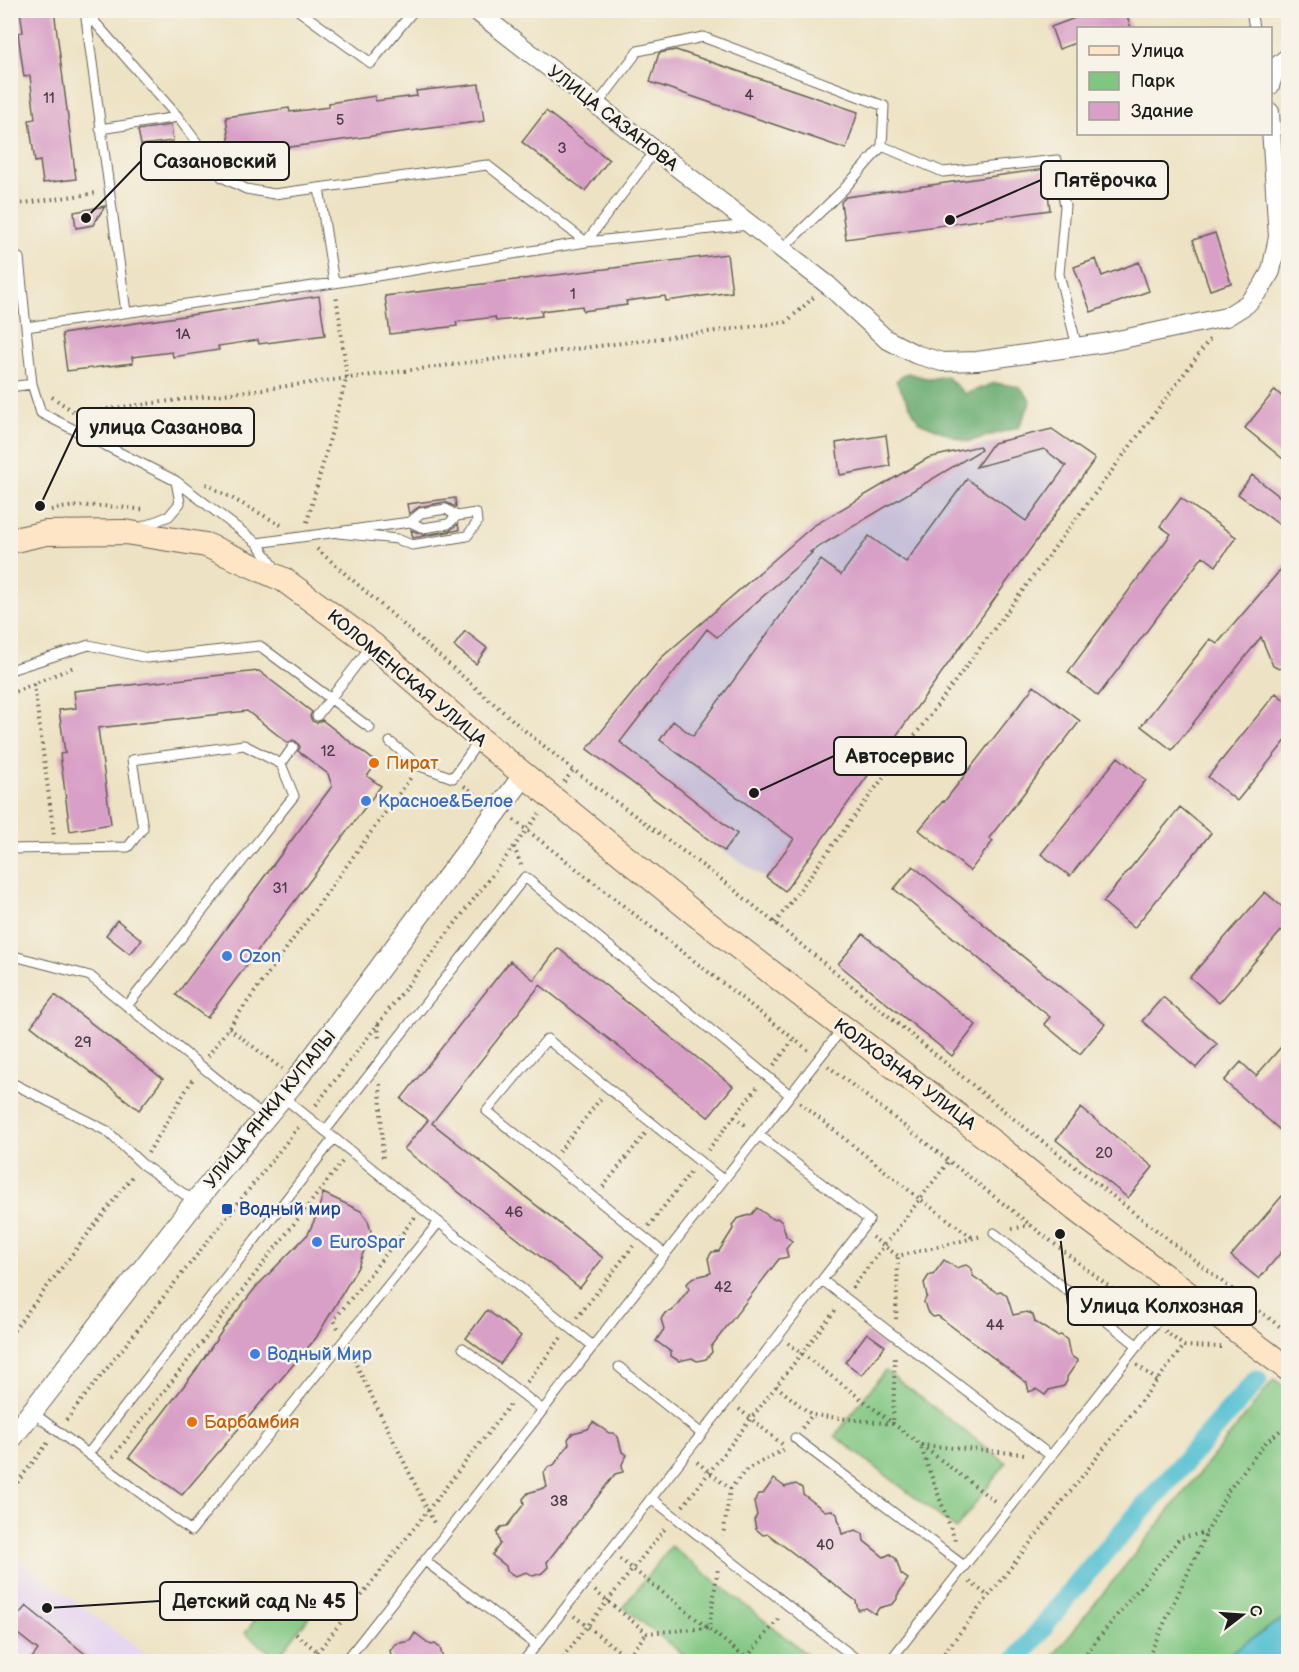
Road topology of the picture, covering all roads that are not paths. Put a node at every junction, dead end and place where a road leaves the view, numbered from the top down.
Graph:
1 (298, 10) edge
2 (414, 10) edge
3 (475, 10) edge
4 (1251, 10) edge
5 (86, 11) edge
6 (1254, 27) edge
7 (1278, 62) edge
8 (1272, 80) edge
9 (597, 105) junction
10 (178, 117) junction
11 (100, 129) junction
12 (1271, 135) edge
13 (882, 146) junction
14 (655, 151) junction
15 (319, 188) junction
16 (750, 225) junction
17 (586, 242) junction
18 (782, 249) junction
19 (10, 259) edge
20 (334, 283) junction
21 (126, 312) junction
22 (26, 327) junction
23 (1077, 347) junction
24 (32, 384) junction
25 (10, 387) edge
26 (176, 481) junction
27 (457, 516) junction
28 (410, 522) junction
29 (125, 531) junction
30 (338, 533) junction
31 (10, 541) edge
32 (257, 543) junction
33 (284, 580) junction
34 (373, 645) junction
35 (10, 670) edge
36 (331, 699) junction
37 (317, 716) dead end
38 (370, 728) dead end
39 (480, 739) junction
40 (390, 742) dead end
41 (293, 747) dead end
42 (281, 764) junction
43 (525, 774) junction
44 (10, 849) edge
45 (10, 955) edge
46 (127, 1006) junction
47 (843, 1027) junction
48 (10, 1082) edge
49 (790, 1095) junction
50 (283, 1097) junction
51 (265, 1118) junction
52 (325, 1131) junction
53 (759, 1135) junction
54 (334, 1138) junction
55 (723, 1180) junction
56 (195, 1202) junction
57 (439, 1222) junction
58 (994, 1233) road end
59 (665, 1254) junction
60 (822, 1280) junction
61 (1181, 1290) junction
62 (593, 1346) junction
63 (1137, 1346) junction
64 (464, 1348) dead end
65 (619, 1367) dead end
66 (1288, 1369) edge
67 (543, 1410) junction
68 (32, 1412) junction
69 (702, 1434) junction
70 (795, 1438) dead end
71 (10, 1440) edge
72 (88, 1454) junction
73 (1051, 1456) junction
74 (651, 1498) junction
75 (424, 1561) junction
76 (961, 1570) junction
77 (536, 1645) junction
78 (345, 1662) edge
79 (523, 1662) edge
80 (860, 1662) edge
81 (889, 1662) edge

1 - 2 lane
3 - 9 street, УЛИЦА САЗАНОВА
4 - 6 lane
5 - 10 lane
5 - 11 lane
7 - 8 street
9 - 13 lane
9 - 14 street, УЛИЦА САЗАНОВА
10 - 11 lane
10 - 15 lane
11 - 21 lane
12 - 23 street, УЛИЦА САЗАНОВА
13 - 18 lane
13 - 23 lane
14 - 16 street, УЛИЦА САЗАНОВА
14 - 17 lane
15 - 17 lane
15 - 20 lane
16 - 17 lane
16 - 18 street, УЛИЦА САЗАНОВА
17 - 20 lane
18 - 23 street, УЛИЦА САЗАНОВА
19 - 22 lane
20 - 21 lane
21 - 22 lane
22 - 24 lane
24 - 25 lane
24 - 26 lane
26 - 29 lane
26 - 32 lane
27 - 28 lane
27 - 28 lane
27 - 30 lane
28 - 30 lane
29 - 31 main road, КОЛОМЕНСКАЯ УЛИЦА
29 - 33 main road, КОЛОМЕНСКАЯ УЛИЦА
30 - 32 lane
32 - 33 lane
33 - 34 main road, КОЛОМЕНСКАЯ УЛИЦА
34 - 36 lane
34 - 39 main road, КОЛОМЕНСКАЯ УЛИЦА
35 - 36 lane
36 - 37 lane
36 - 38 lane
39 - 40 lane
39 - 43 main road, КОЛОМЕНСКАЯ УЛИЦА
41 - 42 lane
42 - 44 lane
42 - 46 lane
43 - 47 main road, КОЛХОЗНАЯ УЛИЦА
43 - 50 street, УЛИЦА ЯНКИ КУПАЛЫ
45 - 46 lane
46 - 51 lane
47 - 49 lane
47 - 61 main road, КОЛХОЗНАЯ УЛИЦА
48 - 56 lane
49 - 52 lane
49 - 53 lane
50 - 51 street, УЛИЦА ЯНКИ КУПАЛЫ
50 - 52 lane
51 - 56 street, УЛИЦА ЯНКИ КУПАЛЫ
52 - 54 lane
53 - 55 lane
53 - 60 lane
54 - 57 lane
54 - 72 lane
55 - 59 lane
55 - 59 lane
56 - 68 street, УЛИЦА ЯНКИ КУПАЛЫ
57 - 62 lane
57 - 72 lane
58 - 63 lane
59 - 62 lane
60 - 69 lane
60 - 73 lane
61 - 63 lane
61 - 66 main road, КОЛХОЗНАЯ УЛИЦА
62 - 67 lane
63 - 73 lane
64 - 67 lane
65 - 69 lane
67 - 75 lane
68 - 71 street, УЛИЦА ЯНКИ КУПАЛЫ
68 - 72 lane
69 - 74 lane
70 - 76 lane
73 - 76 lane
74 - 77 lane
74 - 80 lane
75 - 77 lane
75 - 78 lane
76 - 81 lane
77 - 79 lane

